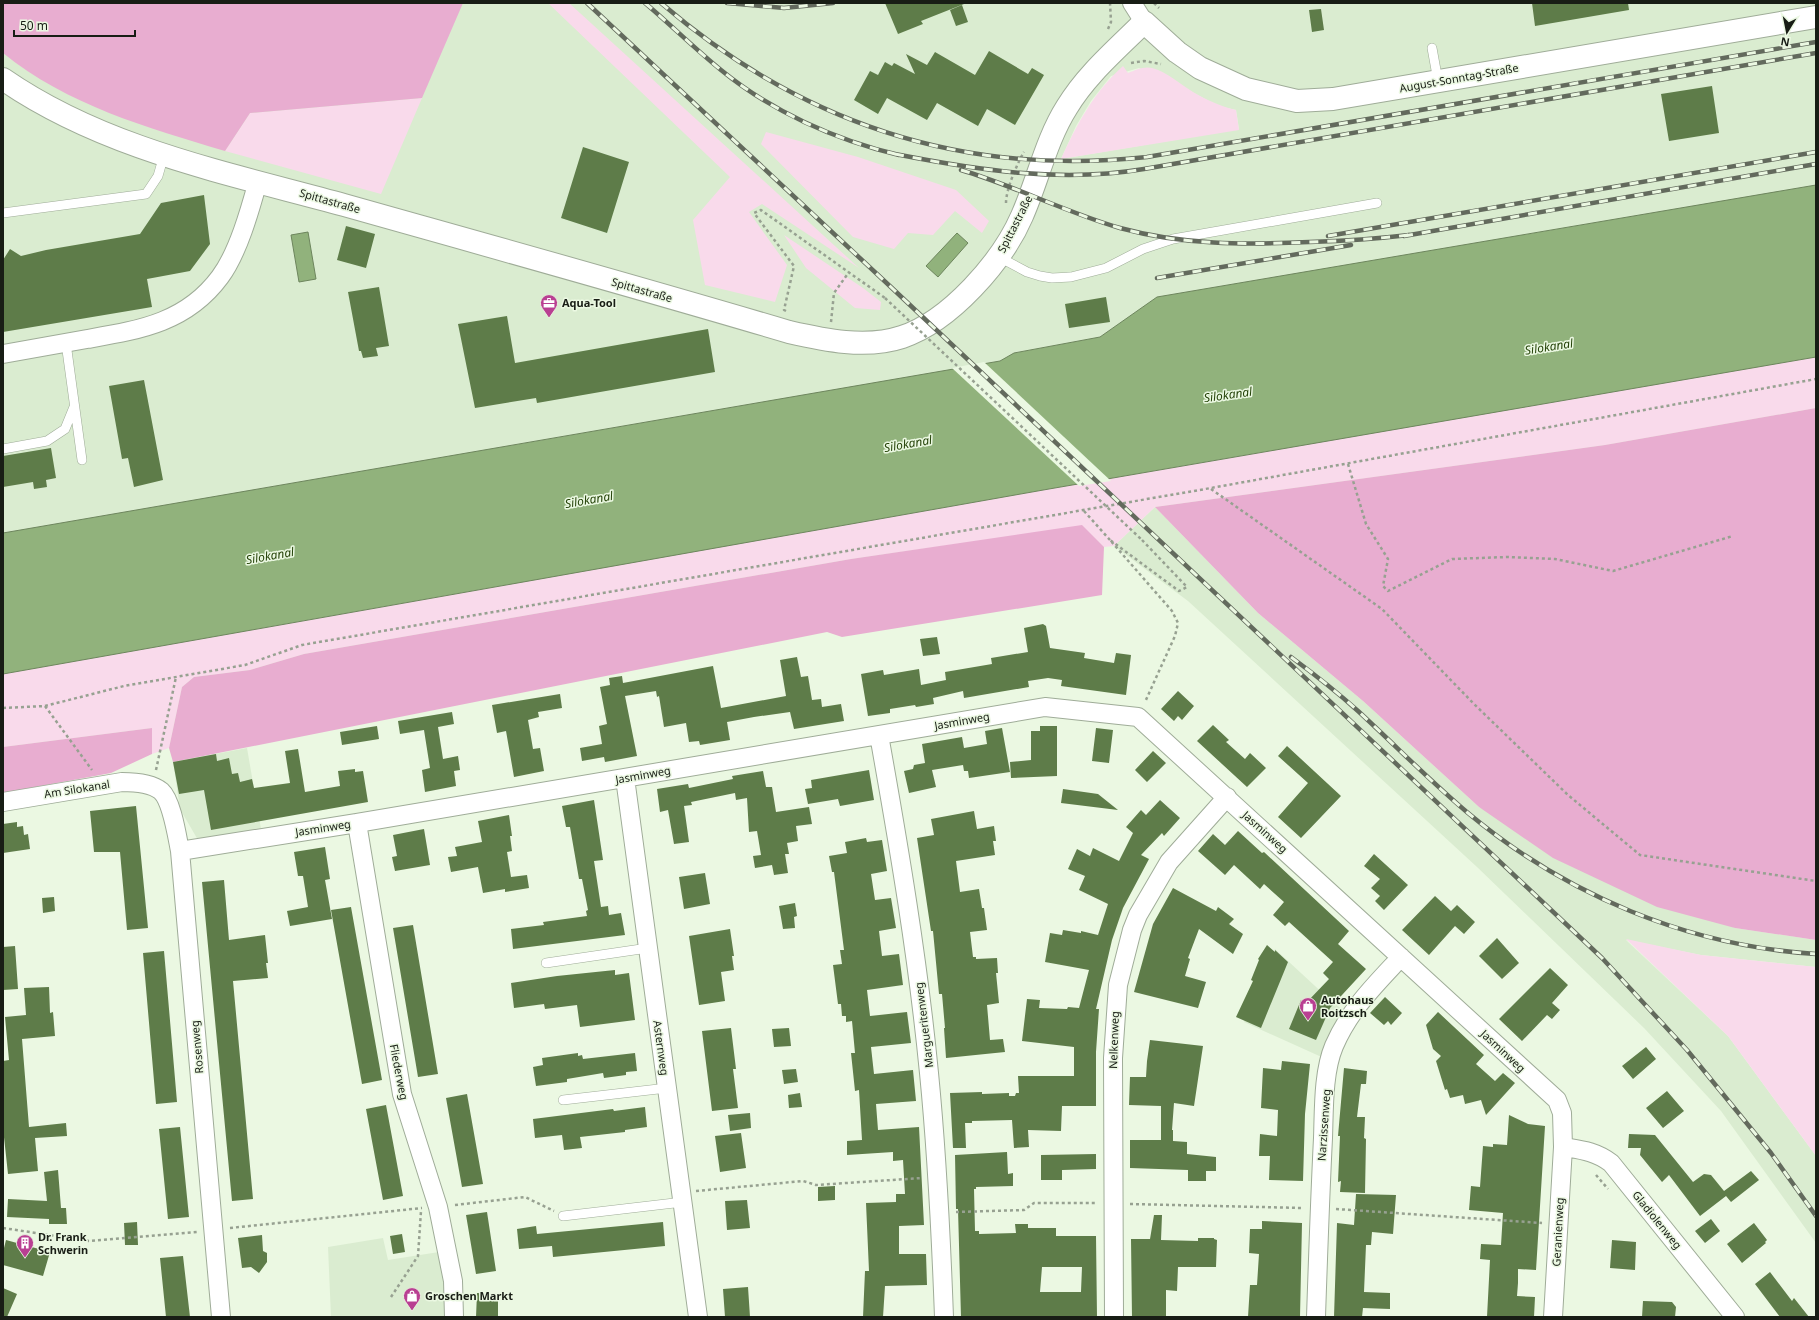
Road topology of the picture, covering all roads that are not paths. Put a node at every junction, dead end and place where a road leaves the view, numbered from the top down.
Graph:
1 (1132, 3) edge
2 (1152, 15) junction
3 (1816, 17) edge
4 (1432, 48) dead end
5 (3, 79) edge
6 (1438, 82) junction
7 (164, 155) junction
8 (258, 182) junction
9 (1377, 203) dead end
10 (3, 213) edge
11 (999, 257) junction
12 (66, 343) junction
13 (3, 354) edge
14 (74, 407) junction
15 (3, 449) edge
16 (82, 460) dead end
17 (879, 735) junction
18 (625, 778) junction
19 (152, 786) joint
20 (1227, 797) junction
21 (3, 802) edge
22 (357, 823) junction
23 (180, 851) junction
24 (648, 948) junction
25 (1402, 957) junction
26 (546, 963) dead end
27 (667, 1088) junction
28 (564, 1100) dead end
29 (1563, 1147) junction
30 (682, 1197) junction
31 (563, 1216) road end
32 (221, 1317) edge
33 (454, 1317) edge
34 (698, 1317) edge
35 (944, 1317) edge
36 (1114, 1317) edge
37 (1316, 1317) edge
38 (1554, 1317) edge
39 (1735, 1317) edge

1 - 2 street, August-Sonntag-Straße
2 - 6 street, August-Sonntag-Straße
2 - 11 street, Spittastraße
3 - 6 street, August-Sonntag-Straße
4 - 6 lane
5 - 7 street, Spittastraße
7 - 8 street, Spittastraße
7 - 10 lane
8 - 11 street, Spittastraße
8 - 12 street
9 - 11 lane
12 - 13 street
12 - 14 lane
14 - 15 lane
14 - 16 lane
17 - 18 street, Jasminweg
17 - 20 street, Jasminweg
17 - 35 street, Margueritenweg
18 - 22 street, Jasminweg
18 - 24 street, Asternweg
19 - 21 street, Am Silokanal
19 - 23 street, Rosenweg
20 - 25 street, Jasminweg
20 - 36 street, Nelkenweg
22 - 23 street, Jasminweg
22 - 33 street, Fliederweg
23 - 32 street, Rosenweg
24 - 26 lane
24 - 27 street, Asternweg
25 - 29 street, Jasminweg
25 - 37 street, Narzissenweg
27 - 28 lane
27 - 30 street, Asternweg
29 - 38 street, Geranienweg
29 - 39 street, Gladiolenweg
30 - 31 lane
30 - 34 street, Asternweg

